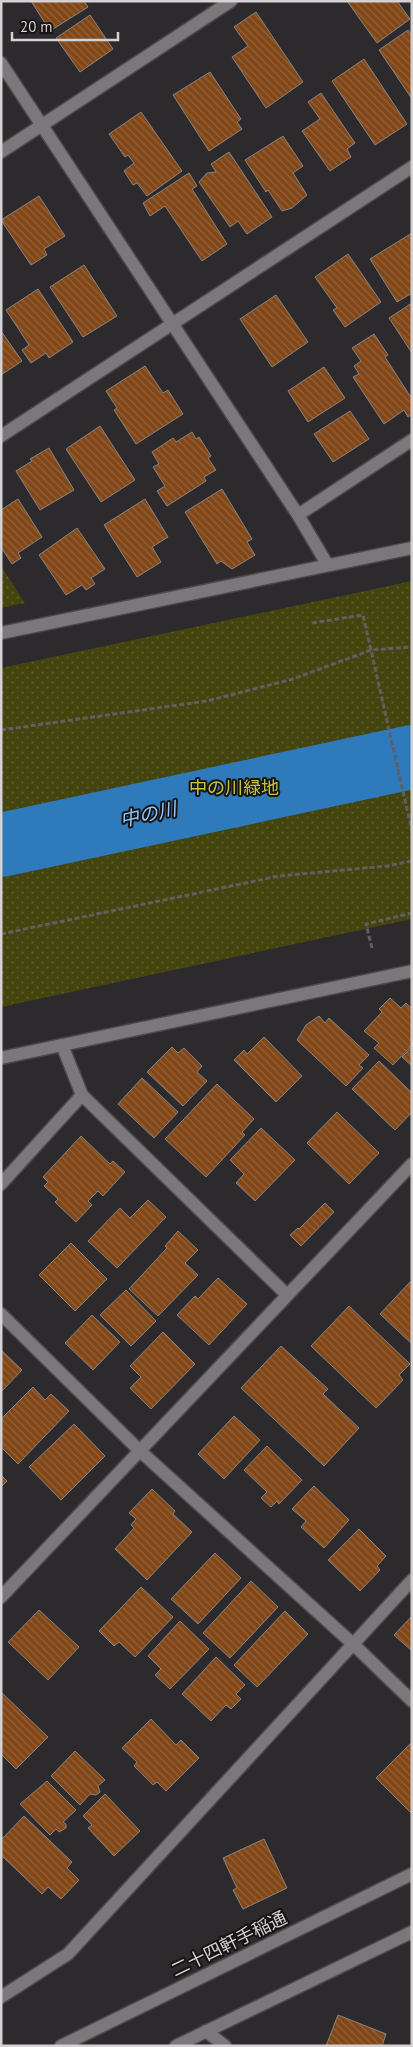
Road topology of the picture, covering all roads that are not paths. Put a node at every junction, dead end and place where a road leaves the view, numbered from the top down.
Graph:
1 (231, 1) edge
2 (1, 63) edge
3 (42, 125) junction
4 (1, 152) edge
5 (412, 167) edge
6 (172, 324) junction
7 (1, 436) edge
8 (412, 440) edge
9 (298, 515) junction
10 (412, 548) edge
11 (327, 564) junction
12 (1, 633) edge
13 (412, 971) edge
14 (62, 1045) junction
15 (1, 1058) edge
16 (82, 1095) junction
17 (412, 1164) edge
18 (1, 1184) edge
19 (287, 1295) junction
20 (1, 1314) edge
21 (140, 1451) junction
22 (412, 1580) edge
23 (1, 1597) edge
24 (353, 1644) junction
25 (412, 1701) edge
26 (412, 1874) edge
27 (412, 1932) edge
28 (1, 1997) edge
29 (206, 2032) junction
30 (61, 2046) edge
31 (176, 2046) edge
32 (225, 2046) edge

1 - 3 street
2 - 3 street
3 - 4 street
3 - 6 street
5 - 6 street
6 - 7 street
6 - 9 street
8 - 9 street
9 - 11 street
10 - 11 street
11 - 12 street
13 - 14 street
14 - 15 street
14 - 16 street
16 - 18 street
16 - 19 street
17 - 19 street
19 - 21 street
20 - 21 street
21 - 23 street
21 - 24 street
22 - 24 street
24 - 25 street
24 - 28 street
26 - 30 street, 二十四軒手稲通
27 - 29 street
29 - 31 street
29 - 32 street

